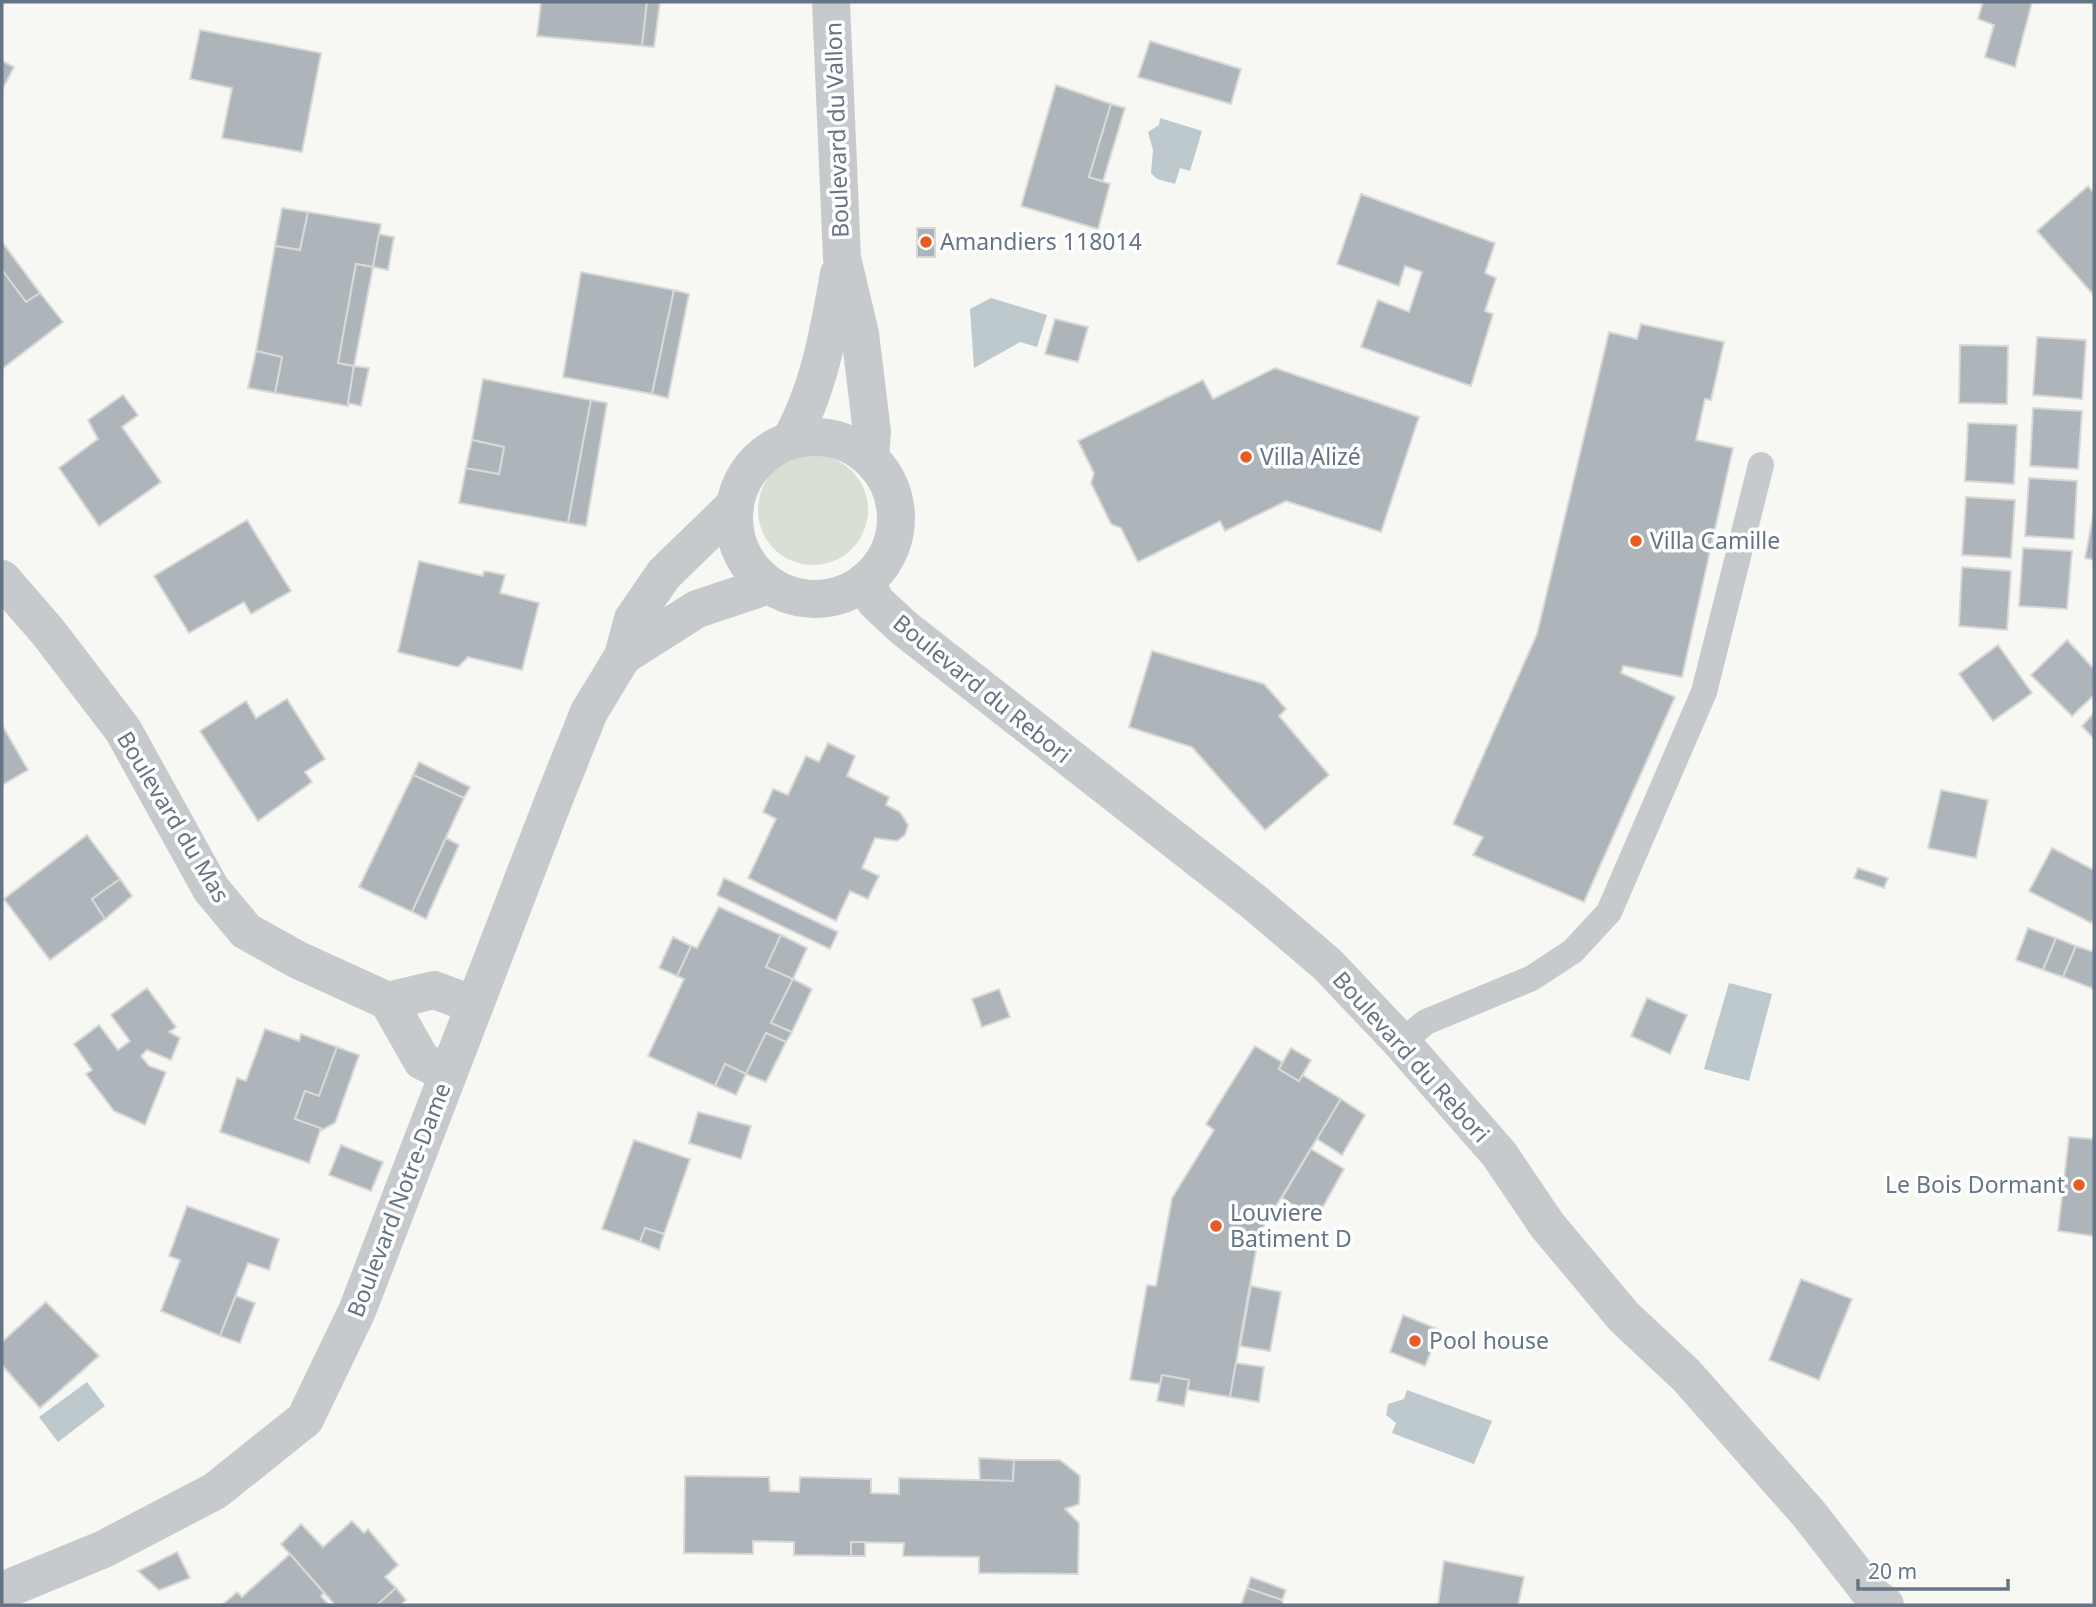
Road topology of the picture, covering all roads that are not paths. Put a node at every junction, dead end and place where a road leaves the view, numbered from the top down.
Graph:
1 (831, 2) edge
2 (842, 258) junction
3 (790, 441) junction
4 (870, 458) junction
5 (1761, 465) dead end
6 (735, 505) junction
7 (2, 579) edge
8 (865, 582) junction
9 (769, 585) junction
10 (623, 656) junction
11 (388, 1000) junction
12 (475, 1004) junction
13 (1401, 1042) junction
14 (448, 1073) junction
15 (2, 1591) edge
16 (1885, 1605) edge

1 - 2 street, Boulevard du Vallon
2 - 3 street, Boulevard du Vallon
2 - 4 street, Boulevard du Vallon
3 - 4 street
3 - 6 street
4 - 8 street
5 - 13 lane
6 - 9 street
6 - 10 street, Boulevard Notre-Dame
7 - 11 street, Boulevard du Mas
8 - 9 street
8 - 13 street, Boulevard du Rebori
9 - 10 street, Boulevard Notre-Dame
10 - 12 street, Boulevard Notre-Dame
11 - 12 street
11 - 14 street
12 - 14 street, Boulevard Notre-Dame
13 - 16 street, Boulevard du Rebori
14 - 15 street, Boulevard Notre-Dame

